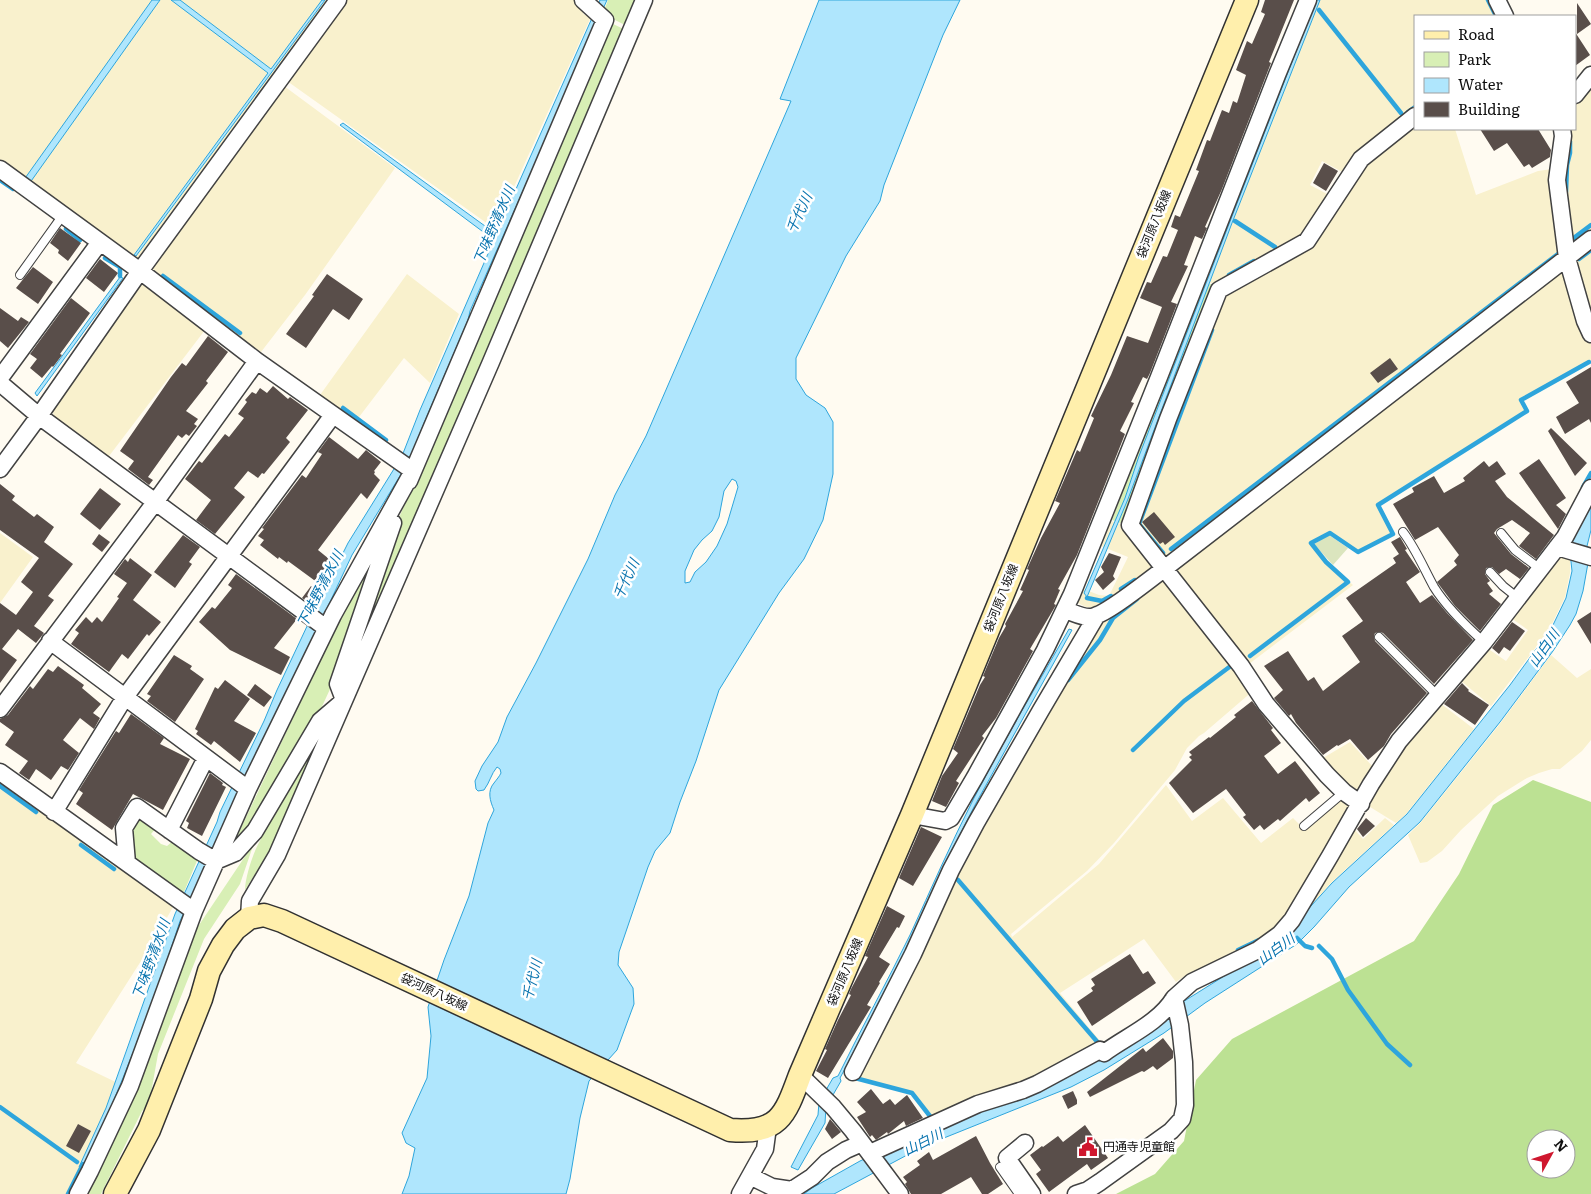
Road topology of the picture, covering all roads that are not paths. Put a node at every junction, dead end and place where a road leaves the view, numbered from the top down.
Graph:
1 (338, 0) edge
2 (583, 0) edge
3 (644, 0) edge
4 (1247, 0) edge
5 (1308, 0) edge
6 (1497, 0) edge
7 (1504, 15) edge
8 (1591, 74) edge
9 (1576, 94) edge
10 (1414, 117) edge
11 (1562, 130) edge
12 (0, 169) edge
13 (63, 215) junction
14 (1591, 239) edge
15 (100, 242) junction
16 (1567, 258) junction
17 (140, 271) junction
18 (20, 275) dead end
19 (1591, 334) edge
20 (257, 361) junction
21 (0, 378) edge
22 (0, 383) edge
23 (333, 415) junction
24 (39, 416) junction
25 (0, 469) edge
26 (413, 471) junction
27 (1591, 488) edge
28 (156, 501) junction
29 (1403, 532) dead end
30 (1501, 533) dead end
31 (1558, 547) junction
32 (230, 555) junction
33 (1591, 558) edge
34 (1164, 568) junction
35 (1540, 569) junction
36 (1490, 572) dead end
37 (1518, 598) junction
38 (1064, 610) junction
39 (1097, 615) junction
40 (326, 628) junction
41 (1379, 637) dead end
42 (50, 640) junction
43 (1484, 642) junction
44 (1438, 696) junction
45 (125, 697) junction
46 (344, 700) junction
47 (0, 709) edge
48 (206, 758) junction
49 (0, 772) edge
50 (248, 790) junction
51 (1344, 792) junction
52 (1361, 804) junction
53 (54, 812) junction
54 (912, 815) junction
55 (1304, 826) dead end
56 (169, 830) junction
57 (216, 861) junction
58 (127, 863) junction
59 (194, 911) junction
60 (256, 916) junction
61 (1175, 1001) junction
62 (853, 1072) dead end
63 (800, 1075) junction
64 (764, 1128) junction
65 (1025, 1143) dead end
66 (868, 1150) junction
67 (1000, 1167) dead end
68 (750, 1176) junction
69 (764, 1189) edge
70 (78, 1194) edge
71 (115, 1194) edge
72 (740, 1194) edge
73 (900, 1194) edge
74 (1019, 1194) edge
75 (1032, 1194) edge
76 (1076, 1194) edge

1 - 17 street
2 - 26 street
3 - 46 street
4 - 54 main road, 袋河原八坂線
5 - 38 street
6 - 7 street
8 - 9 street
10 - 34 street
11 - 16 street
12 - 13 street
13 - 15 street
13 - 18 lane
14 - 16 street
15 - 17 street
15 - 21 street
16 - 19 street
16 - 34 street
17 - 20 street
17 - 24 street
20 - 23 street
20 - 28 street
22 - 24 street
23 - 26 street
23 - 32 street
24 - 25 street
24 - 28 street
26 - 40 street
26 - 46 street
27 - 31 street
28 - 32 street
28 - 42 street
29 - 43 lane
30 - 35 lane
31 - 33 street
31 - 35 street
32 - 40 street
32 - 45 street
34 - 39 street
34 - 51 street
35 - 37 street
36 - 37 lane
37 - 43 street
38 - 39 street
38 - 54 street
39 - 62 street
40 - 50 street
41 - 44 lane
42 - 45 street
42 - 47 street
43 - 44 street
44 - 52 street
45 - 48 street
45 - 53 street
46 - 57 street
46 - 60 street
48 - 50 street
48 - 56 street
49 - 53 street
50 - 57 street
51 - 52 street
51 - 55 lane
52 - 61 street
53 - 58 street
54 - 63 main road, 袋河原八坂線
56 - 57 street
56 - 58 street
57 - 59 street
58 - 59 street
59 - 70 street
60 - 64 main road, 袋河原八坂線
60 - 71 main road
61 - 66 street
61 - 76 street
63 - 64 main road, 袋河原八坂線
63 - 66 street
64 - 68 street
65 - 75 street
66 - 69 street
66 - 73 street
67 - 74 lane
68 - 69 street
68 - 72 street

